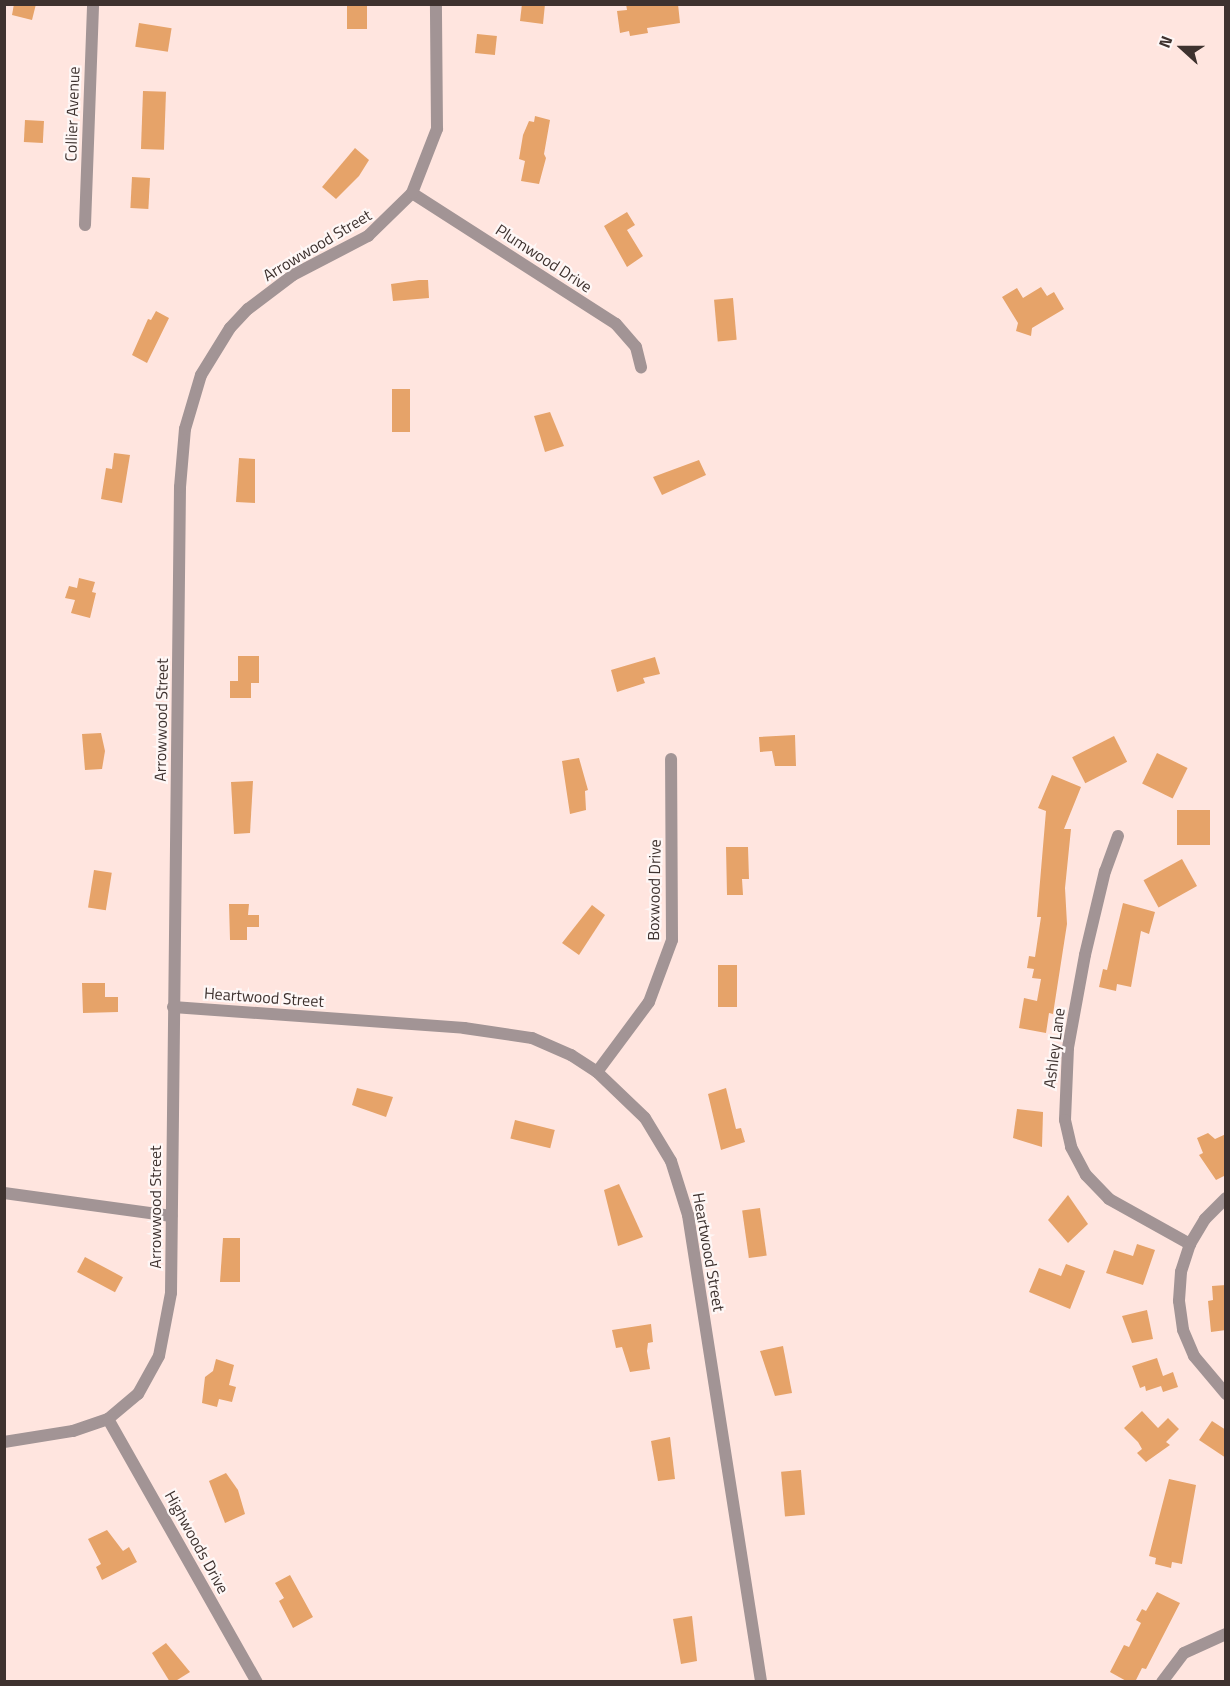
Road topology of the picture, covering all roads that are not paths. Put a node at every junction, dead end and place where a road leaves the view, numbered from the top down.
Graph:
1 (93, 4) edge
2 (436, 4) edge
3 (412, 193) junction
4 (85, 225) dead end
5 (641, 367) dead end
6 (671, 759) dead end
7 (1118, 836) dead end
8 (173, 1007) junction
9 (597, 1072) junction
10 (4, 1193) edge
11 (1226, 1198) edge
12 (171, 1216) junction
13 (1190, 1244) junction
14 (1226, 1394) edge
15 (108, 1419) junction
16 (4, 1442) edge
17 (1226, 1634) edge
18 (257, 1682) edge
19 (761, 1682) edge
20 (1162, 1682) edge

1 - 4 street, Collier Avenue
2 - 3 street, Arrowwood Street
3 - 5 street, Plumwood Drive
3 - 8 street, Arrowwood Street
6 - 9 street, Boxwood Drive
7 - 13 street, Ashley Lane
8 - 9 street, Heartwood Street
8 - 12 street, Arrowwood Street
9 - 19 street, Heartwood Street
10 - 12 street
11 - 13 street
12 - 15 street, Arrowwood Street
13 - 14 street
15 - 16 street, Arrowwood Street
15 - 18 street, Highwoods Drive
17 - 20 street

